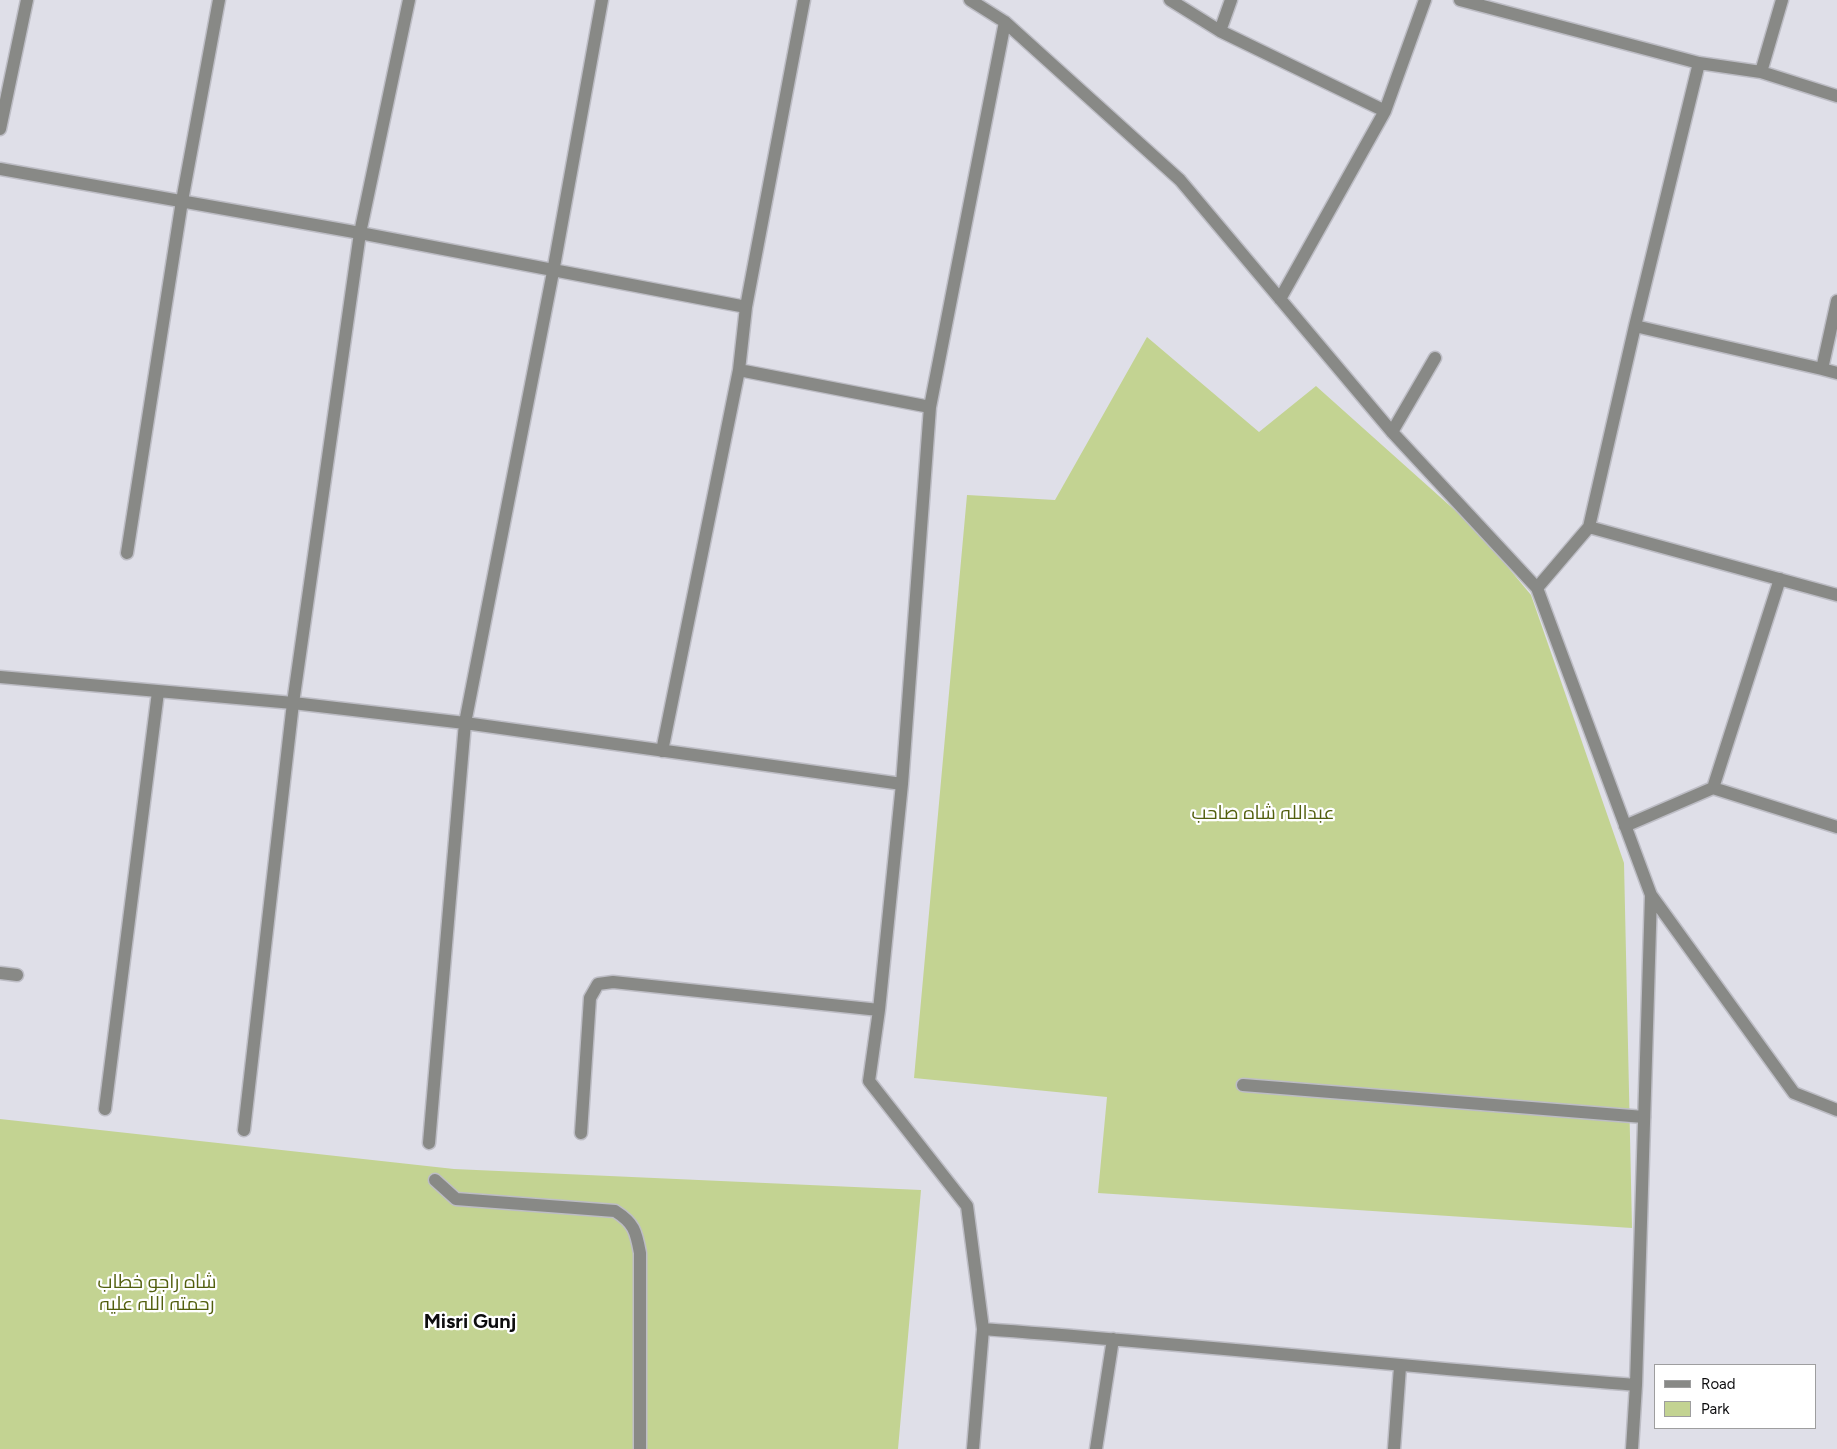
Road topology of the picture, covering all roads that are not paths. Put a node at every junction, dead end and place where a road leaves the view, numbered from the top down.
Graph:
1 (27, 0) edge
2 (219, 0) edge
3 (408, 0) edge
4 (602, 0) edge
5 (804, 0) edge
6 (970, 0) edge
7 (1170, 0) edge
8 (1231, 0) edge
9 (1424, 0) edge
10 (1460, 0) edge
11 (1782, 0) edge
12 (1005, 22) junction
13 (1220, 31) junction
14 (1699, 63) junction
15 (1760, 72) junction
16 (1837, 96) edge
17 (1386, 111) junction
18 (0, 129) edge
19 (0, 169) edge
20 (182, 201) junction
21 (360, 233) junction
22 (553, 272) junction
23 (1280, 299) junction
24 (1837, 301) edge
25 (746, 307) junction
26 (1635, 326) junction
27 (1435, 358) dead end
28 (1822, 369) junction
29 (740, 370) junction
30 (1837, 373) edge
31 (930, 406) junction
32 (1392, 432) junction
33 (1589, 527) junction
34 (126, 553) dead end
35 (1780, 579) junction
36 (1537, 588) junction
37 (1837, 594) edge
38 (0, 677) edge
39 (158, 692) junction
40 (294, 703) junction
41 (465, 723) junction
42 (662, 751) junction
43 (902, 784) junction
44 (1713, 788) junction
45 (1625, 826) junction
46 (1837, 827) edge
47 (1651, 895) junction
48 (0, 973) edge
49 (17, 975) dead end
50 (879, 1010) junction
51 (1243, 1085) dead end
52 (105, 1110) dead end
53 (1837, 1110) edge
54 (1644, 1117) junction
55 (244, 1130) dead end
56 (581, 1133) dead end
57 (430, 1143) dead end
58 (436, 1180) dead end
59 (983, 1329) junction
60 (1113, 1339) junction
61 (1400, 1367) junction
62 (1636, 1385) junction
63 (640, 1449) edge
64 (973, 1449) edge
65 (1096, 1449) edge
66 (1394, 1449) edge
67 (1632, 1449) edge

1 - 18 street
2 - 20 street
3 - 21 street
4 - 22 street
5 - 25 street
6 - 12 street
7 - 13 street
8 - 13 street
9 - 17 street
10 - 14 street
11 - 15 street
12 - 23 street
12 - 31 street
13 - 17 street
14 - 15 street
14 - 26 street
15 - 16 street
17 - 23 street
19 - 20 street
20 - 21 street
20 - 34 street
21 - 22 street
21 - 40 street
22 - 25 street
22 - 41 street
23 - 32 street
24 - 28 street
25 - 29 street
26 - 28 street
26 - 33 street
27 - 32 street
28 - 30 street
29 - 31 street
29 - 42 street
31 - 43 street
32 - 36 street
33 - 35 street
33 - 36 street
35 - 37 street
35 - 44 street
36 - 45 street
38 - 39 street
39 - 40 street
39 - 52 street
40 - 41 street
40 - 55 street
41 - 42 street
41 - 57 street
42 - 43 street
43 - 50 street
44 - 45 street
44 - 46 street
45 - 47 street
47 - 53 street
47 - 54 street
48 - 49 street
50 - 56 street
50 - 59 street
51 - 54 street
54 - 62 street
58 - 63 street
59 - 60 street
59 - 64 street
60 - 61 street
60 - 65 street
61 - 62 street
61 - 66 street
62 - 67 street

